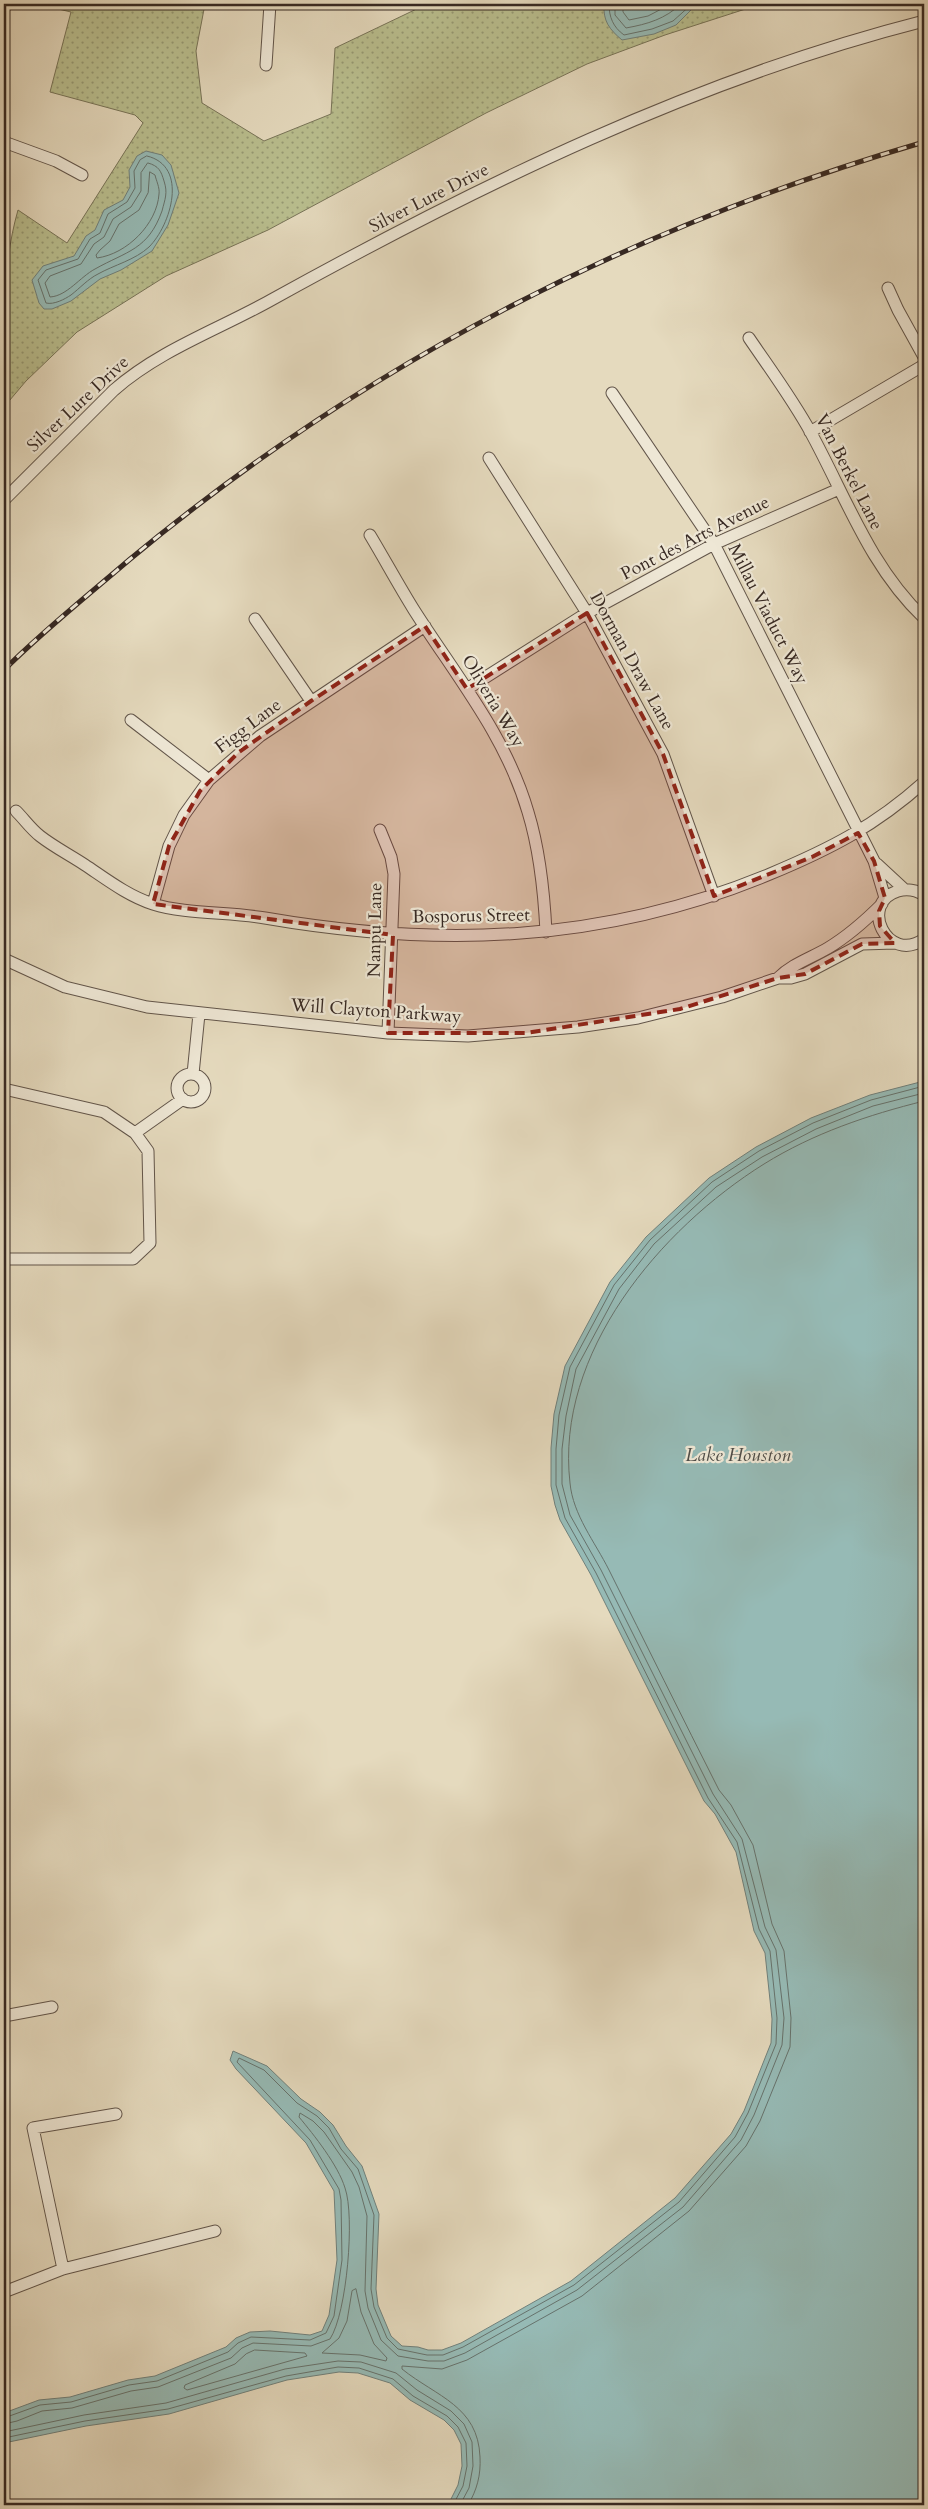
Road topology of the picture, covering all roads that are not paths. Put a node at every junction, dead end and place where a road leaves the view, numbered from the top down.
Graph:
1 (5, 4) edge
2 (270, 4) edge
3 (4, 8) edge
4 (924, 21) edge
5 (266, 64) dead end
6 (4, 142) edge
7 (82, 175) dead end
8 (888, 288) dead end
9 (749, 338) dead end
10 (924, 357) edge
11 (924, 365) edge
12 (612, 393) dead end
13 (810, 432) junction
14 (489, 458) dead end
15 (839, 489) junction
16 (4, 500) edge
17 (370, 535) dead end
18 (714, 544) junction
19 (587, 613) junction
20 (256, 618) dead end
21 (924, 618) edge
22 (425, 626) junction
23 (467, 688) junction
24 (311, 700) junction
25 (132, 720) dead end
26 (209, 780) junction
27 (924, 782) edge
28 (16, 811) dead end
29 (380, 830) dead end
30 (858, 833) junction
31 (874, 861) junction
32 (904, 889) junction
33 (924, 895) edge
34 (714, 896) junction
35 (883, 901) junction
36 (153, 904) junction
37 (546, 932) junction
38 (393, 935) junction
39 (924, 939) edge
40 (895, 943) junction
41 (4, 959) edge
42 (778, 978) junction
43 (199, 1014) junction
44 (388, 1033) junction
45 (192, 1074) junction
46 (4, 1089) edge
47 (183, 1099) junction
48 (135, 1133) junction
49 (4, 1259) edge
50 (52, 2007) dead end
51 (4, 2016) edge
52 (116, 2114) dead end
53 (215, 2231) dead end
54 (63, 2269) junction
55 (4, 2292) edge

1 - 3 street
2 - 5 street
4 - 16 street, Silver Lure Drive
6 - 7 street
8 - 10 street
9 - 13 street, Van Berkel Lane
11 - 13 street
12 - 18 street, Millau Viaduct Way
13 - 15 street, Van Berkel Lane
14 - 19 street, Dorman Draw Lane
15 - 18 street, Pont des Arts Avenue
15 - 21 street, Van Berkel Lane
17 - 22 street, Oliveria Way
18 - 19 street, Pont des Arts Avenue
18 - 30 street, Millau Viaduct Way
19 - 23 street, Pont des Arts Avenue
19 - 34 street, Dorman Draw Lane
20 - 24 street
22 - 23 street, Oliveria Way
22 - 24 street, Figg Lane
23 - 37 street, Oliveria Way
24 - 26 street, Figg Lane
25 - 26 street
26 - 36 street, Figg Lane
27 - 30 street, Bosporus Street
28 - 36 street, Bosporus Street
29 - 38 street, Nanpu Lane
30 - 31 street, Millau Viaduct Way
30 - 34 street, Bosporus Street
31 - 32 street, Millau Viaduct Way
31 - 35 street, Millau Viaduct Way
32 - 33 street
32 - 35 street, Will Clayton Parkway
34 - 37 street, Bosporus Street
35 - 40 street, Millau Viaduct Way
35 - 42 street, Will Clayton Parkway
36 - 38 street, Bosporus Street
37 - 38 street, Bosporus Street
38 - 44 street, Nanpu Lane
39 - 40 street, Will Clayton Parkway
40 - 42 street, Will Clayton Parkway
41 - 43 street, Will Clayton Parkway
42 - 44 street, Will Clayton Parkway
43 - 44 street, Will Clayton Parkway
43 - 45 street
45 - 47 street
45 - 47 street
46 - 48 street
47 - 48 street
48 - 49 street
50 - 51 street
52 - 54 street
53 - 54 street
54 - 55 street

